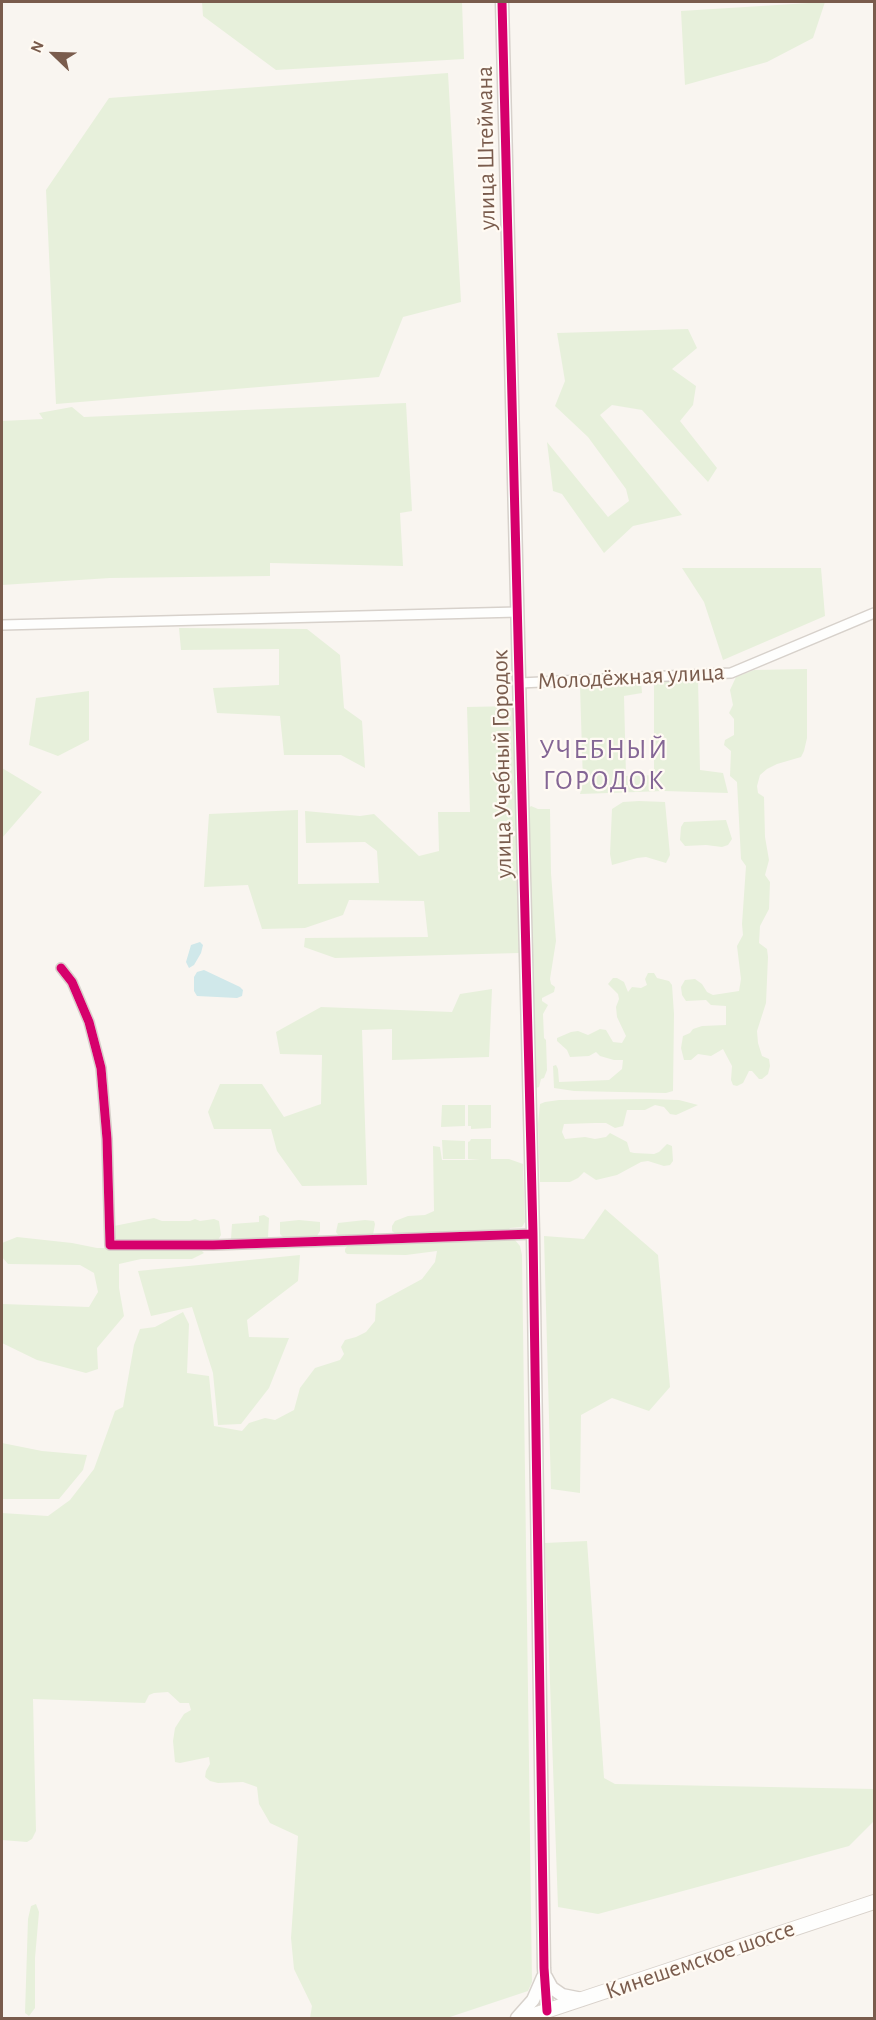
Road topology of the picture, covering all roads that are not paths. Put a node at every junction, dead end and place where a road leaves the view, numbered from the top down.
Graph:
1 (502, 2) edge
2 (509, 293) joint
3 (518, 612) junction
4 (874, 613) edge
5 (2, 625) edge
6 (520, 683) junction
7 (61, 968) dead end
8 (533, 1234) junction
9 (874, 1902) edge
10 (545, 1973) junction
11 (585, 1999) junction
12 (547, 2011) junction
13 (517, 2019) edge
14 (525, 2019) edge

1 - 2 street, улица Штеймана
2 - 3 street, улица Учебный Городок
3 - 5 street
3 - 6 street, улица Учебный Городок
4 - 6 street, Молодёжная улица
6 - 8 street, улица Учебный Городок
7 - 8 street
8 - 10 street, улица Учебный Городок
9 - 11 main road, Кинешемское шоссе
10 - 11 street
10 - 12 street, улица Учебный Городок
10 - 13 street
11 - 12 main road, Кинешемское шоссе
12 - 14 main road, Кинешемское шоссе

